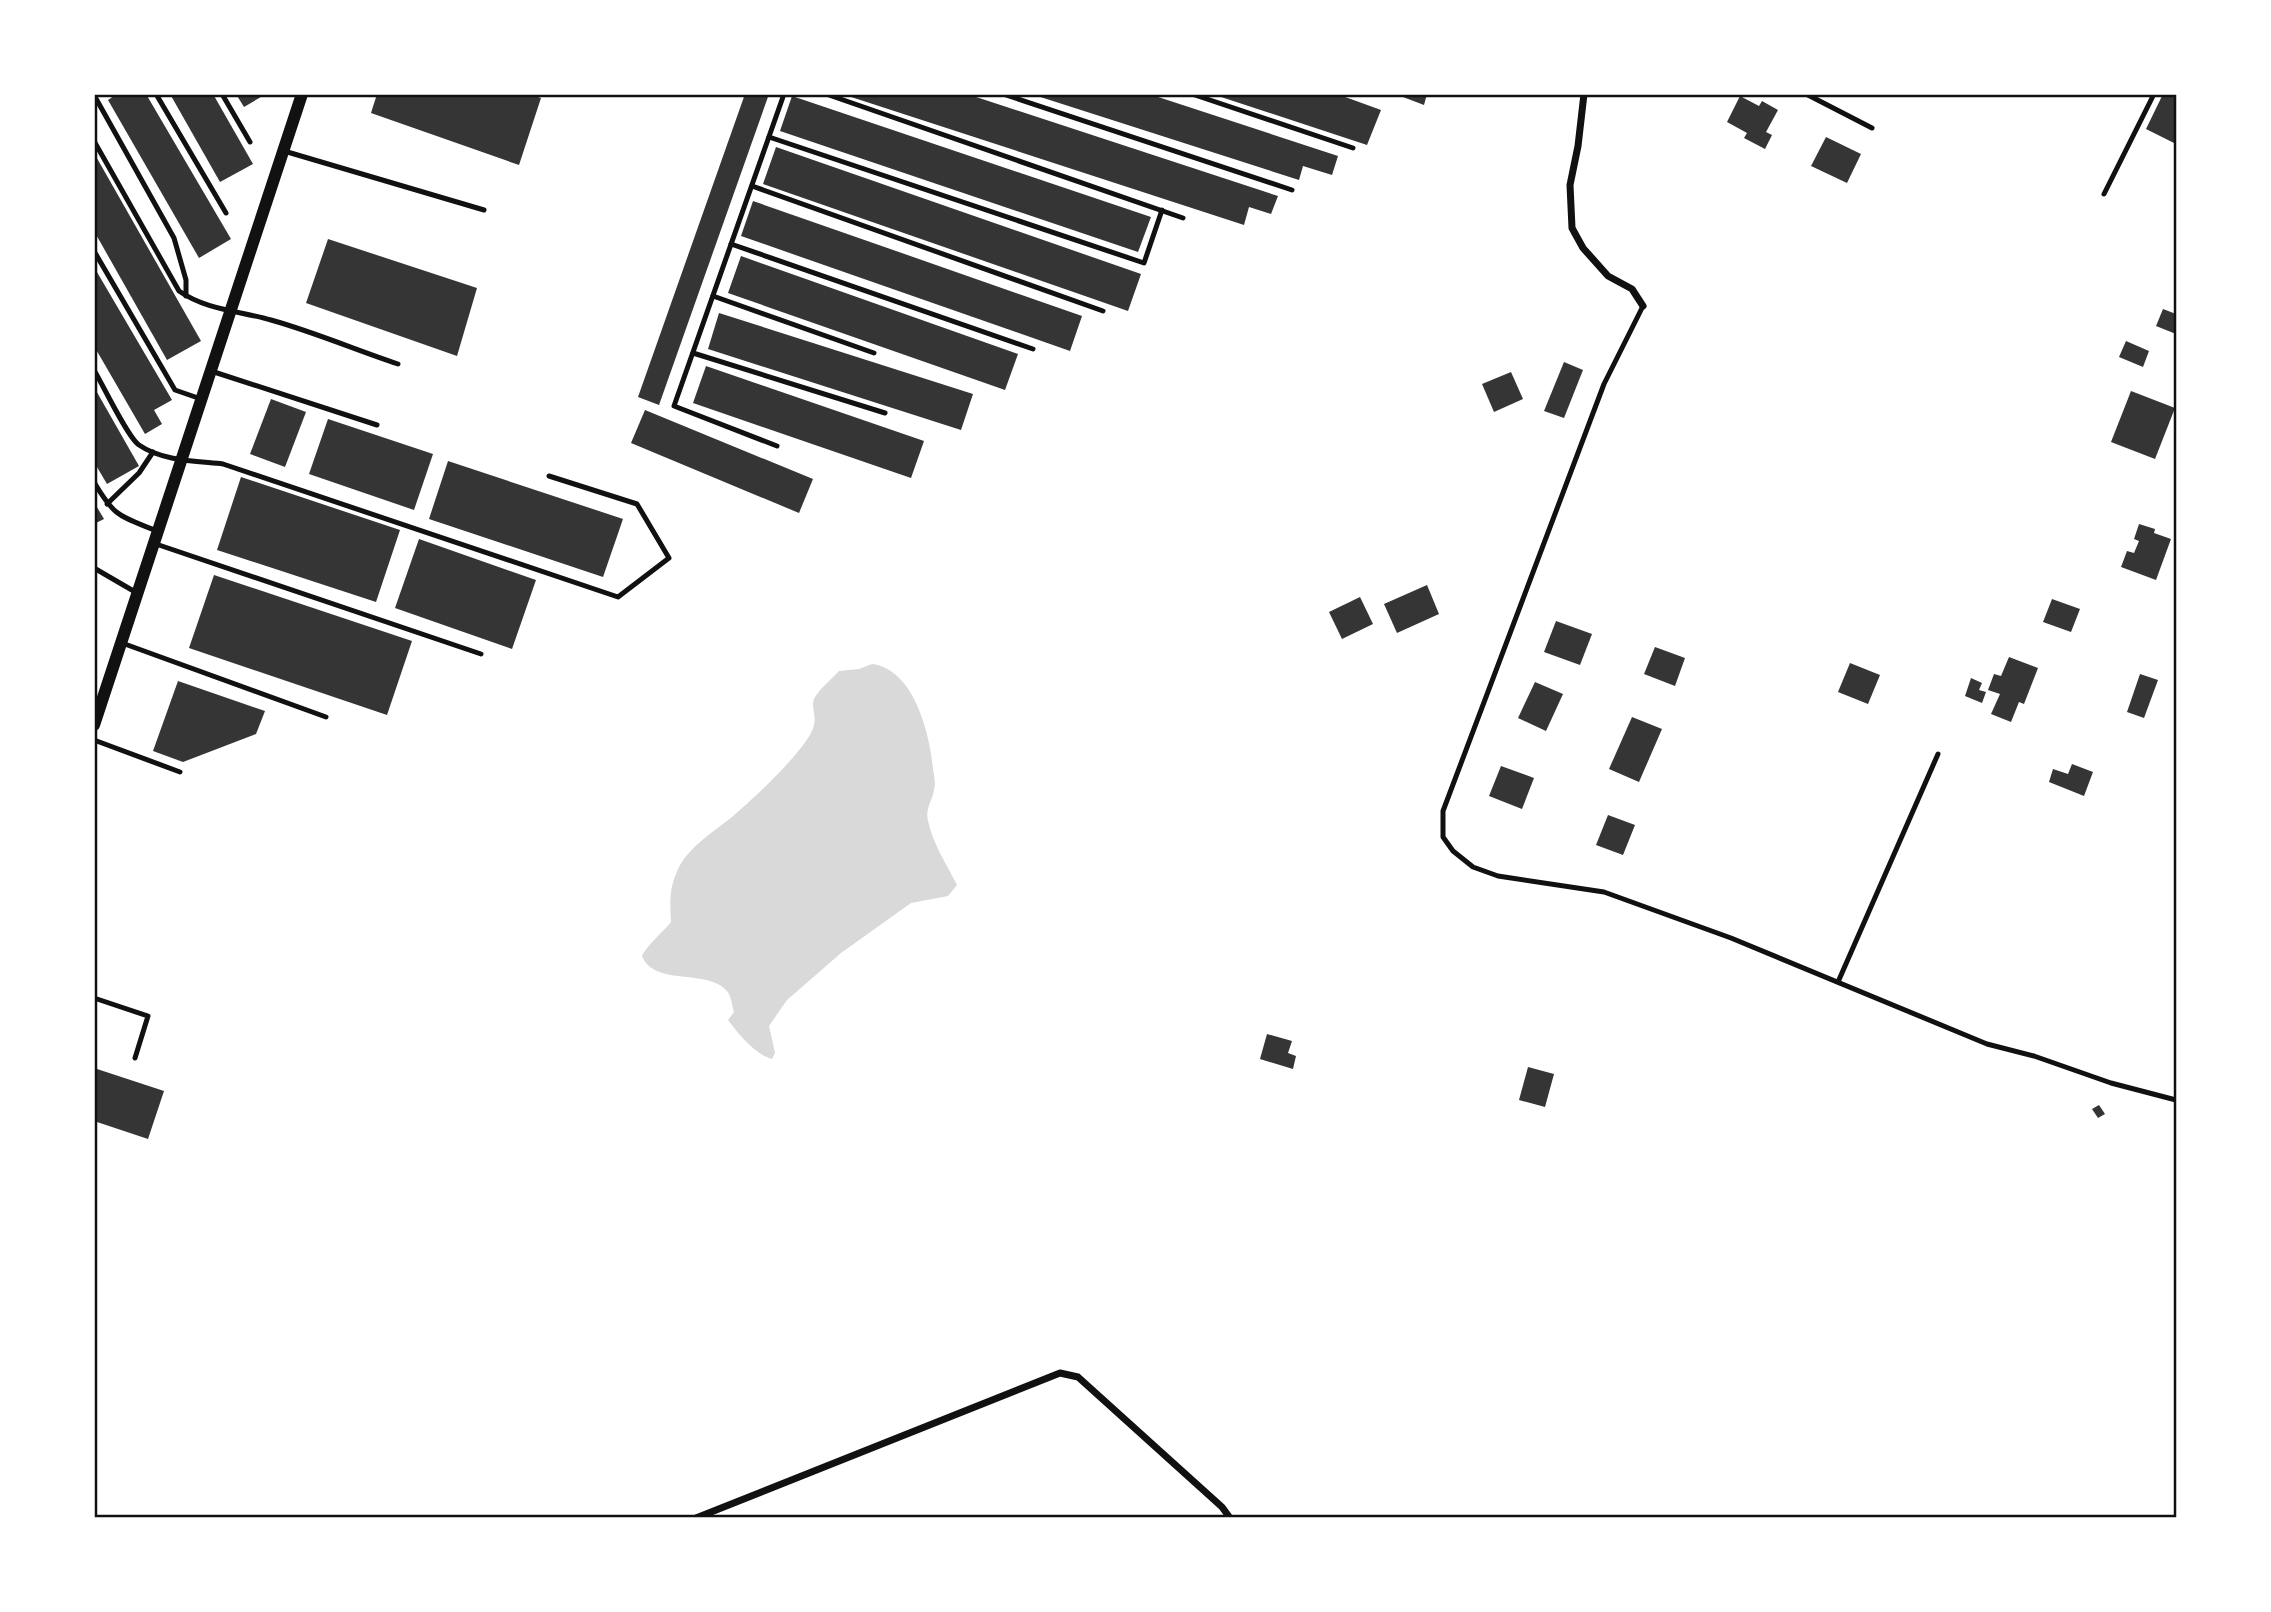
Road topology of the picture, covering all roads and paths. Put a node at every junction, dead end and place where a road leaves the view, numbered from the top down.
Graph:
1 (105, 94) edge
2 (156, 94) edge
3 (222, 94) edge
4 (302, 94) edge
5 (784, 94) edge
6 (826, 94) edge
7 (1003, 94) edge
8 (1192, 94) edge
9 (1584, 94) edge
10 (1805, 94) edge
11 (2154, 94) edge
12 (96, 97) edge
13 (1872, 128) dead end
14 (769, 136) junction
15 (94, 141) edge
16 (250, 142) dead end
17 (1353, 148) dead end
18 (284, 150) junction
19 (752, 186) junction
20 (1293, 191) dead end
21 (2104, 194) dead end
22 (484, 210) dead end
23 (1161, 210) junction
24 (226, 213) dead end
25 (1183, 218) dead end
26 (731, 244) junction
27 (94, 251) edge
28 (186, 296) junction
29 (713, 296) junction
30 (1643, 306) joint
31 (230, 312) junction
32 (1103, 312) dead end
33 (1033, 349) dead end
34 (693, 353) junction
35 (874, 353) dead end
36 (398, 364) dead end
37 (94, 370) edge
38 (211, 371) junction
39 (201, 399) junction
40 (885, 413) dead end
41 (377, 425) dead end
42 (777, 446) dead end
43 (153, 452) junction
44 (181, 459) junction
45 (549, 476) dead end
46 (94, 482) edge
47 (107, 504) junction
48 (155, 537) junction
49 (94, 568) edge
50 (137, 593) junction
51 (122, 643) junction
52 (481, 654) dead end
53 (326, 717) dead end
54 (94, 725) edge
55 (94, 740) edge
56 (1938, 754) dead end
57 (180, 772) dead end
58 (1838, 982) junction
59 (94, 998) edge
60 (135, 1058) dead end
61 (2176, 1100) edge
62 (696, 1517) edge
63 (1230, 1517) edge

1 - 12 lane
2 - 24 lane
3 - 16 lane
4 - 18 street
5 - 14 lane
6 - 23 lane
7 - 20 lane
8 - 17 lane
9 - 30 street
10 - 13 lane
11 - 21 lane
12 - 28 lane
14 - 19 lane
14 - 23 lane
15 - 28 lane
18 - 22 lane
18 - 31 street
19 - 26 lane
19 - 32 lane
23 - 25 lane
26 - 29 lane
26 - 33 lane
27 - 39 lane
28 - 31 lane
29 - 34 lane
29 - 35 lane
30 - 58 lane
31 - 36 lane
31 - 38 street
34 - 40 lane
34 - 42 lane
37 - 43 lane
38 - 39 street
38 - 41 lane
39 - 44 street
43 - 44 lane
43 - 47 lane
44 - 45 lane
44 - 48 street
46 - 47 lane
47 - 48 lane
48 - 50 street
48 - 52 lane
49 - 50 lane
50 - 51 street
51 - 53 lane
51 - 54 street
55 - 57 lane
56 - 58 lane
58 - 61 lane
59 - 60 lane
62 - 63 street

